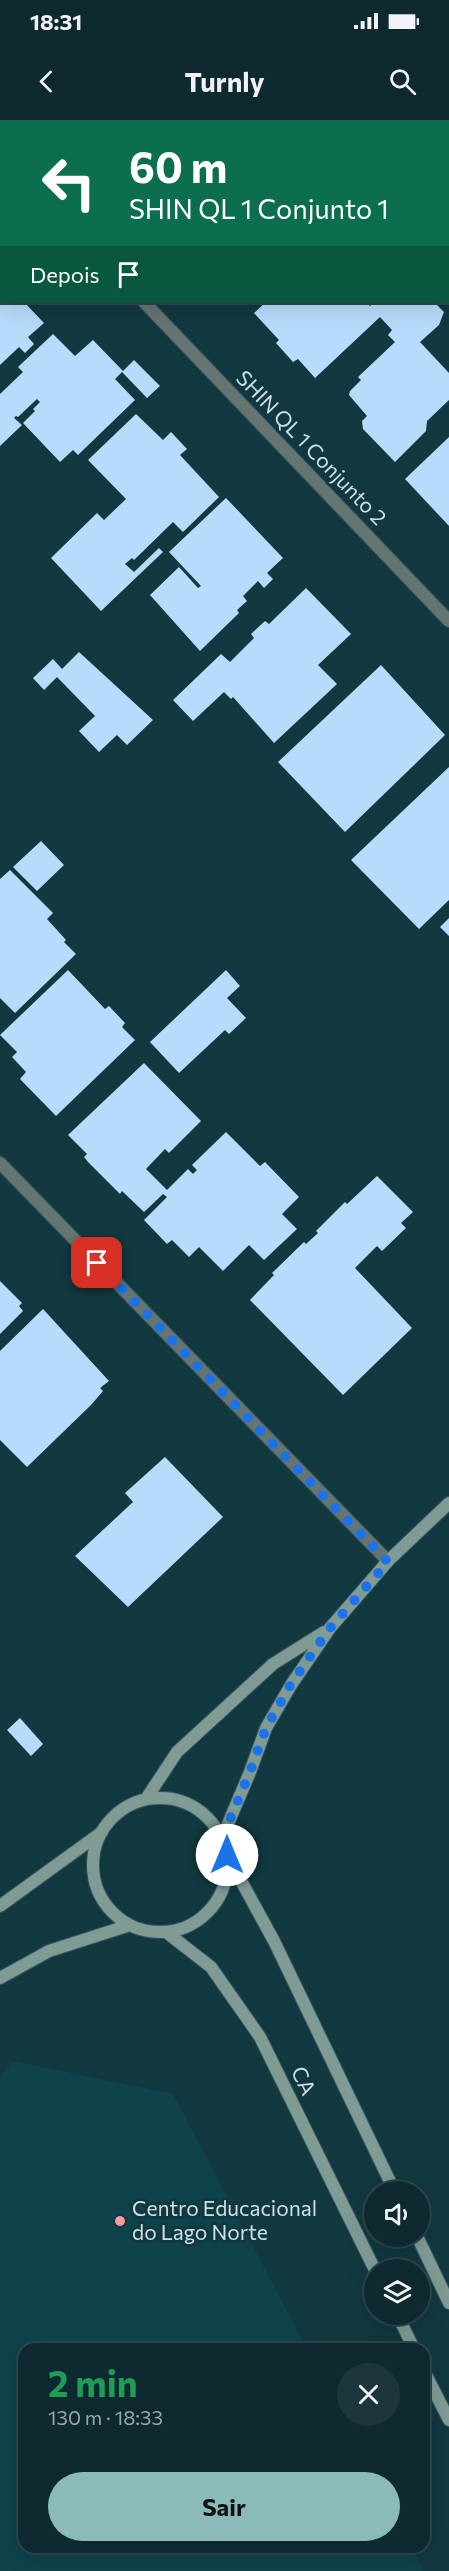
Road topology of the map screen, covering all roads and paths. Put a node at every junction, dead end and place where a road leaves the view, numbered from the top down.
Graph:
1 (145, 303) edge
2 (449, 621) edge
3 (0, 1163) edge
4 (449, 1503) edge
5 (388, 1562) junction
6 (330, 1628) junction
7 (146, 1799) junction
8 (103, 1831) junction
9 (222, 1838) junction
10 (227, 1855) junction
11 (0, 1906) edge
12 (130, 1925) junction
13 (166, 1932) junction
14 (0, 1978) edge
15 (390, 2181) edge
16 (422, 2247) edge
17 (370, 2259) edge
18 (449, 2303) edge
19 (402, 2325) edge
20 (411, 2343) edge
21 (430, 2383) edge
22 (449, 2420) edge

1 - 2 street, SHIN QL 1 Conjunto 2
3 - 5 street
4 - 5 street
5 - 6 street
6 - 7 street
6 - 9 street
7 - 8 street
7 - 9 street
8 - 11 street
8 - 12 street
9 - 10 street
10 - 13 street
10 - 15 street, CA
12 - 13 street
12 - 14 street
13 - 17 street, CA
16 - 18 street
19 - 20 street
21 - 22 street

